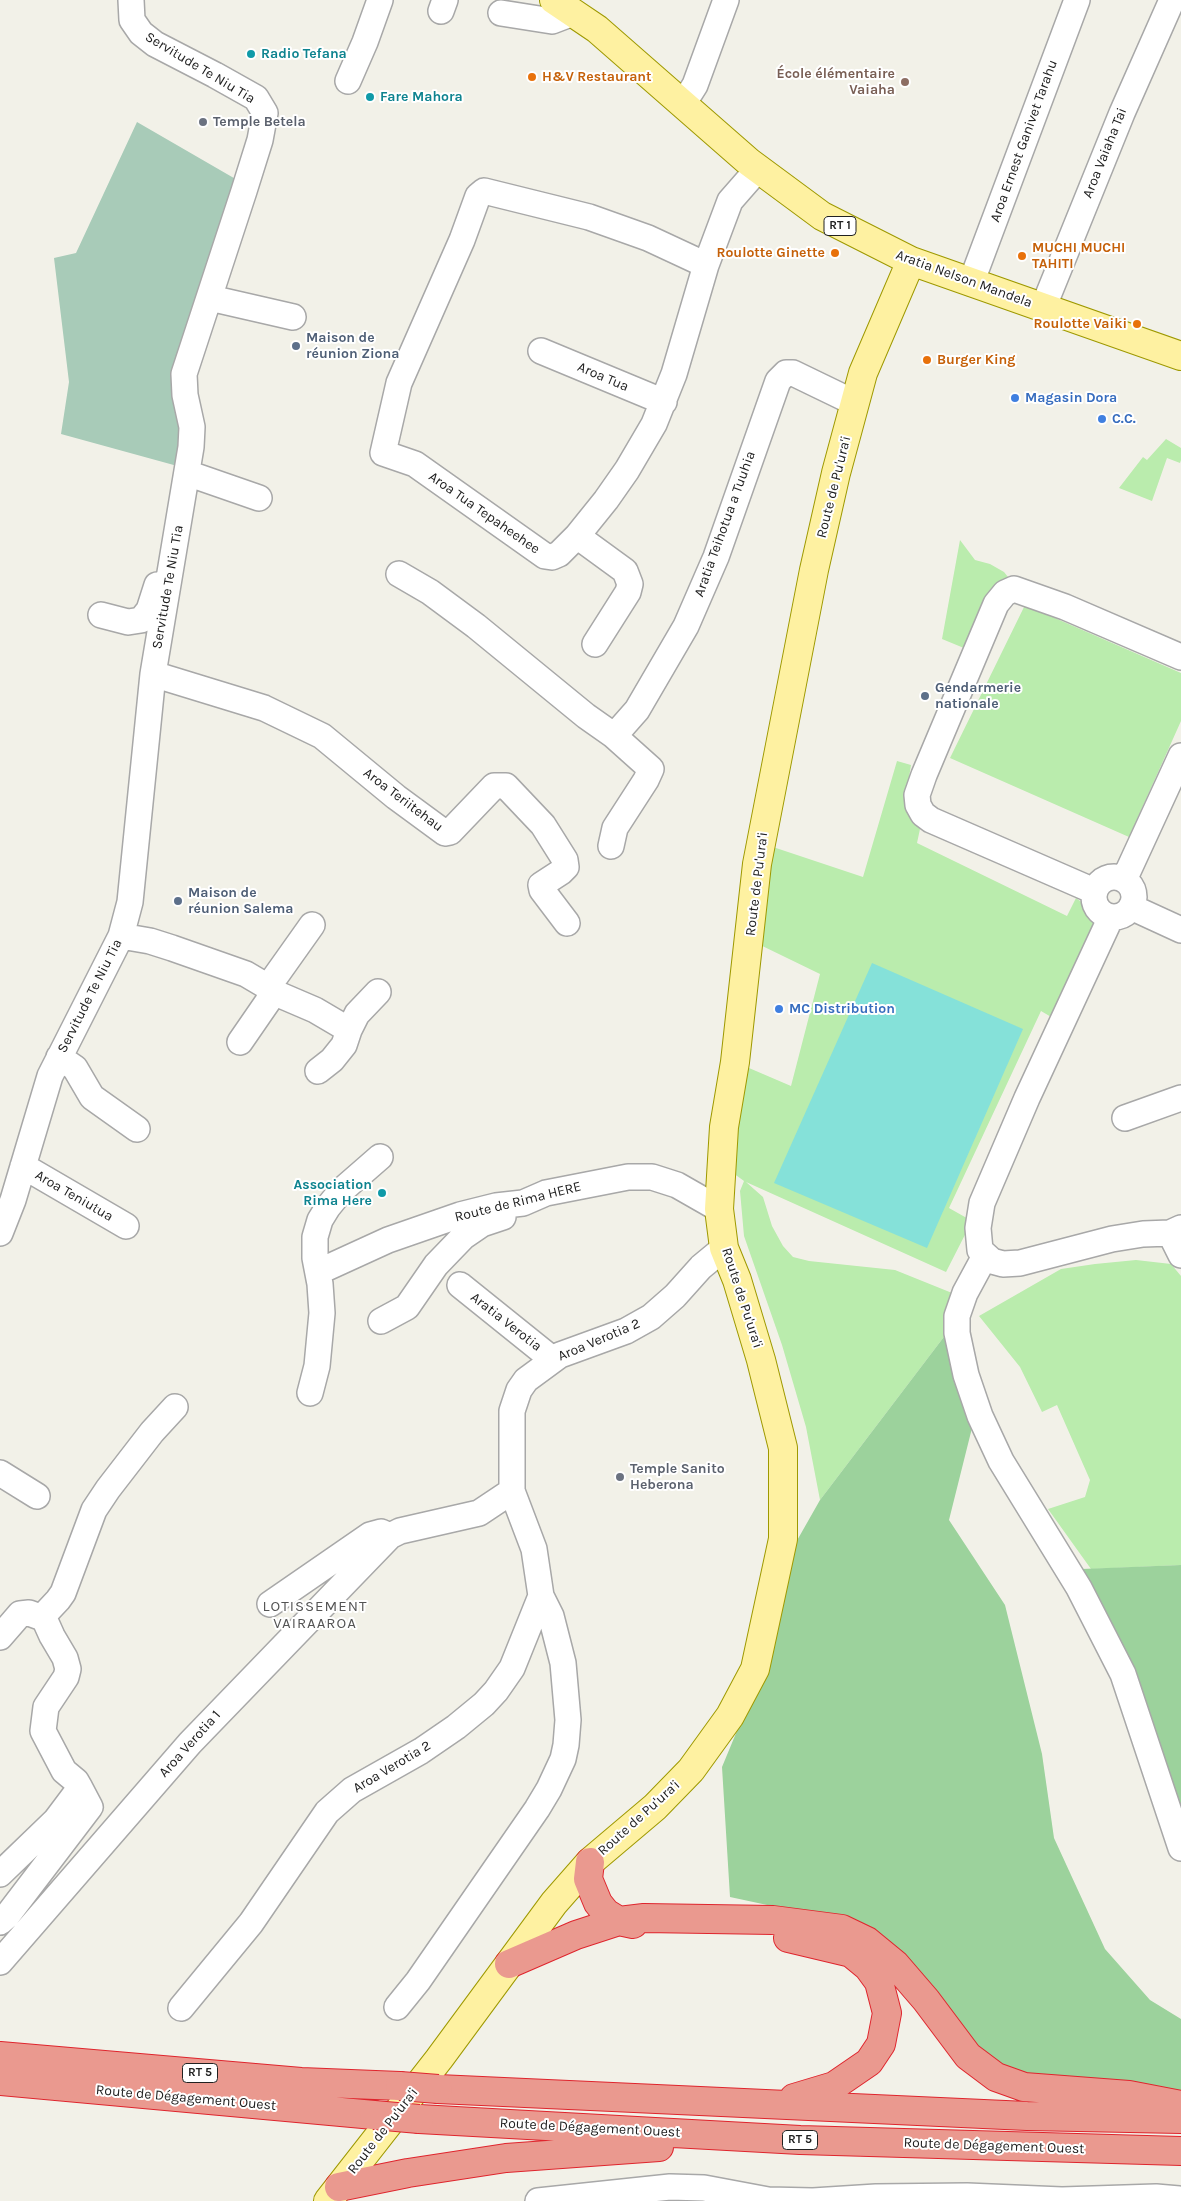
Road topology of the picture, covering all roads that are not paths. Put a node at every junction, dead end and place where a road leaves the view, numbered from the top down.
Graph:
1 (131, 0) edge
2 (380, 0) edge
3 (726, 0) edge
4 (1076, 0) edge
5 (1172, 0) edge
6 (564, 6) edge
7 (501, 13) dead end
8 (348, 81) dead end
9 (684, 104) junction
10 (758, 169) junction
11 (911, 261) junction
12 (706, 265) junction
13 (971, 283) junction
14 (210, 298) junction
15 (1043, 308) junction
16 (292, 317) dead end
17 (541, 351) dead end
18 (1181, 356) edge
19 (664, 402) junction
20 (855, 403) junction
21 (187, 473) junction
22 (259, 498) dead end
23 (577, 536) junction
24 (398, 574) dead end
25 (169, 575) junction
26 (101, 616) dead end
27 (596, 644) dead end
28 (1181, 658) edge
29 (153, 674) junction
30 (612, 735) junction
31 (1181, 756) edge
32 (611, 846) dead end
33 (1124, 880) junction
34 (1094, 891) junction
35 (1121, 912) junction
36 (567, 923) dead end
37 (312, 925) dead end
38 (1181, 930) edge
39 (121, 936) junction
40 (268, 990) junction
41 (378, 992) dead end
42 (349, 1030) junction
43 (240, 1042) dead end
44 (59, 1057) junction
45 (318, 1071) dead end
46 (1181, 1098) edge
47 (1125, 1118) dead end
48 (137, 1129) dead end
49 (380, 1157) dead end
50 (23, 1166) junction
51 (546, 1194) junction
52 (719, 1209) junction
53 (126, 1226) dead end
54 (1175, 1231) edge
55 (0, 1233) edge
56 (724, 1248) junction
57 (985, 1256) junction
58 (1181, 1256) edge
59 (318, 1272) junction
60 (460, 1285) dead end
61 (381, 1321) dead end
62 (552, 1359) junction
63 (310, 1392) dead end
64 (175, 1407) dead end
65 (0, 1473) edge
66 (512, 1491) junction
67 (37, 1496) dead end
68 (390, 1536) junction
69 (541, 1596) junction
70 (270, 1604) dead end
71 (43, 1616) junction
72 (0, 1638) edge
73 (80, 1788) junction
74 (1181, 1848) edge
75 (590, 1862) junction
76 (0, 1874) edge
77 (619, 1921) junction
78 (0, 1922) edge
79 (0, 1962) edge
80 (509, 1964) junction
81 (397, 2007) dead end
82 (181, 2008) dead end
83 (0, 2056) edge
84 (0, 2081) edge
85 (777, 2104) junction
86 (1181, 2104) edge
87 (1181, 2119) edge
88 (738, 2137) junction
89 (1181, 2151) edge
90 (333, 2194) edge
91 (756, 2199) edge
92 (1179, 2199) dead end
93 (1074, 2200) edge
94 (538, 2201) edge

1 - 14 street, Servitude Te Niu Tia
2 - 8 street
3 - 9 street
4 - 13 street, Aroa Ernest Ganivet Tarahu
5 - 15 street, Aroa Vaiaha Tai
6 - 7 street
6 - 9 main road, Aratia Nelson Mandela / RT 1
9 - 10 main road, Aratia Nelson Mandela / RT 1
10 - 11 main road, Aratia Nelson Mandela / RT 1
10 - 12 street, Aroa Tua Tepaheehee
11 - 13 main road, Aratia Nelson Mandela / RT 1
11 - 20 main road, Route de Pu'ura'i
12 - 19 street, Aroa Tua Tepaheehee
12 - 23 street, Aroa Tua Tepaheehee
13 - 15 main road, Aratia Nelson Mandela / RT 1
14 - 16 street
14 - 21 street, Servitude Te Niu Tia
15 - 18 main road, Aratia Nelson Mandela / RT 1
17 - 19 street, Aroa Tua
19 - 23 street, Aroa Tua Tepaheehee
20 - 30 street, Aratia Teihotua a Tuuhia
20 - 52 main road, Route de Pu'ura'i
21 - 22 street
21 - 25 street, Servitude Te Niu Tia
23 - 27 street
24 - 30 street
25 - 26 street
25 - 29 street, Servitude Te Niu Tia
28 - 34 street
29 - 36 street, Aroa Teriitehau
29 - 39 street, Servitude Te Niu Tia
30 - 32 street
31 - 33 street
33 - 34 street
33 - 35 street
34 - 35 street
35 - 38 street
35 - 57 street
37 - 40 street
39 - 40 street
39 - 44 street, Servitude Te Niu Tia
40 - 42 street
40 - 43 street
41 - 42 street
42 - 45 street
44 - 48 street
44 - 50 street, Servitude Te Niu Tia
46 - 47 street
49 - 59 street
50 - 53 street, Aroa Teniutua
50 - 55 street, Servitude Te Niu Tia
51 - 52 street, Route de Rima HERE
51 - 59 street, Route de Rima HERE
51 - 61 street
52 - 56 main road, Route de Pu'ura'i
54 - 57 street
54 - 58 street
56 - 62 street, Aroa Verotia 2
56 - 75 main road, Route de Pu'ura'i
57 - 74 street
59 - 63 street
60 - 62 street, Aratia Verotia
62 - 66 street, Aroa Verotia 2
64 - 71 street
65 - 67 street
66 - 68 street, Aroa Verotia 1
66 - 69 street, Aroa Verotia 2
68 - 70 street, Aroa Verotia 1
68 - 79 street, Aroa Verotia 1
69 - 81 street, Aroa Verotia 2
69 - 82 street, Aroa Verotia 2
71 - 72 street
71 - 73 street
73 - 76 street
73 - 78 street
75 - 77 highway
75 - 80 main road, Route de Pu'ura'i
77 - 80 highway
77 - 85 highway
77 - 86 highway
80 - 90 main road, Route de Pu'ura'i
83 - 85 highway, Route de Dégagement Ouest / RT 5, bridge
84 - 88 highway, Route de Dégagement Ouest / RT 5, bridge
85 - 87 highway, Route de Dégagement Ouest / RT 5
88 - 89 highway, Route de Dégagement Ouest / RT 5
88 - 90 highway
91 - 93 street
91 - 94 street
92 - 93 street

